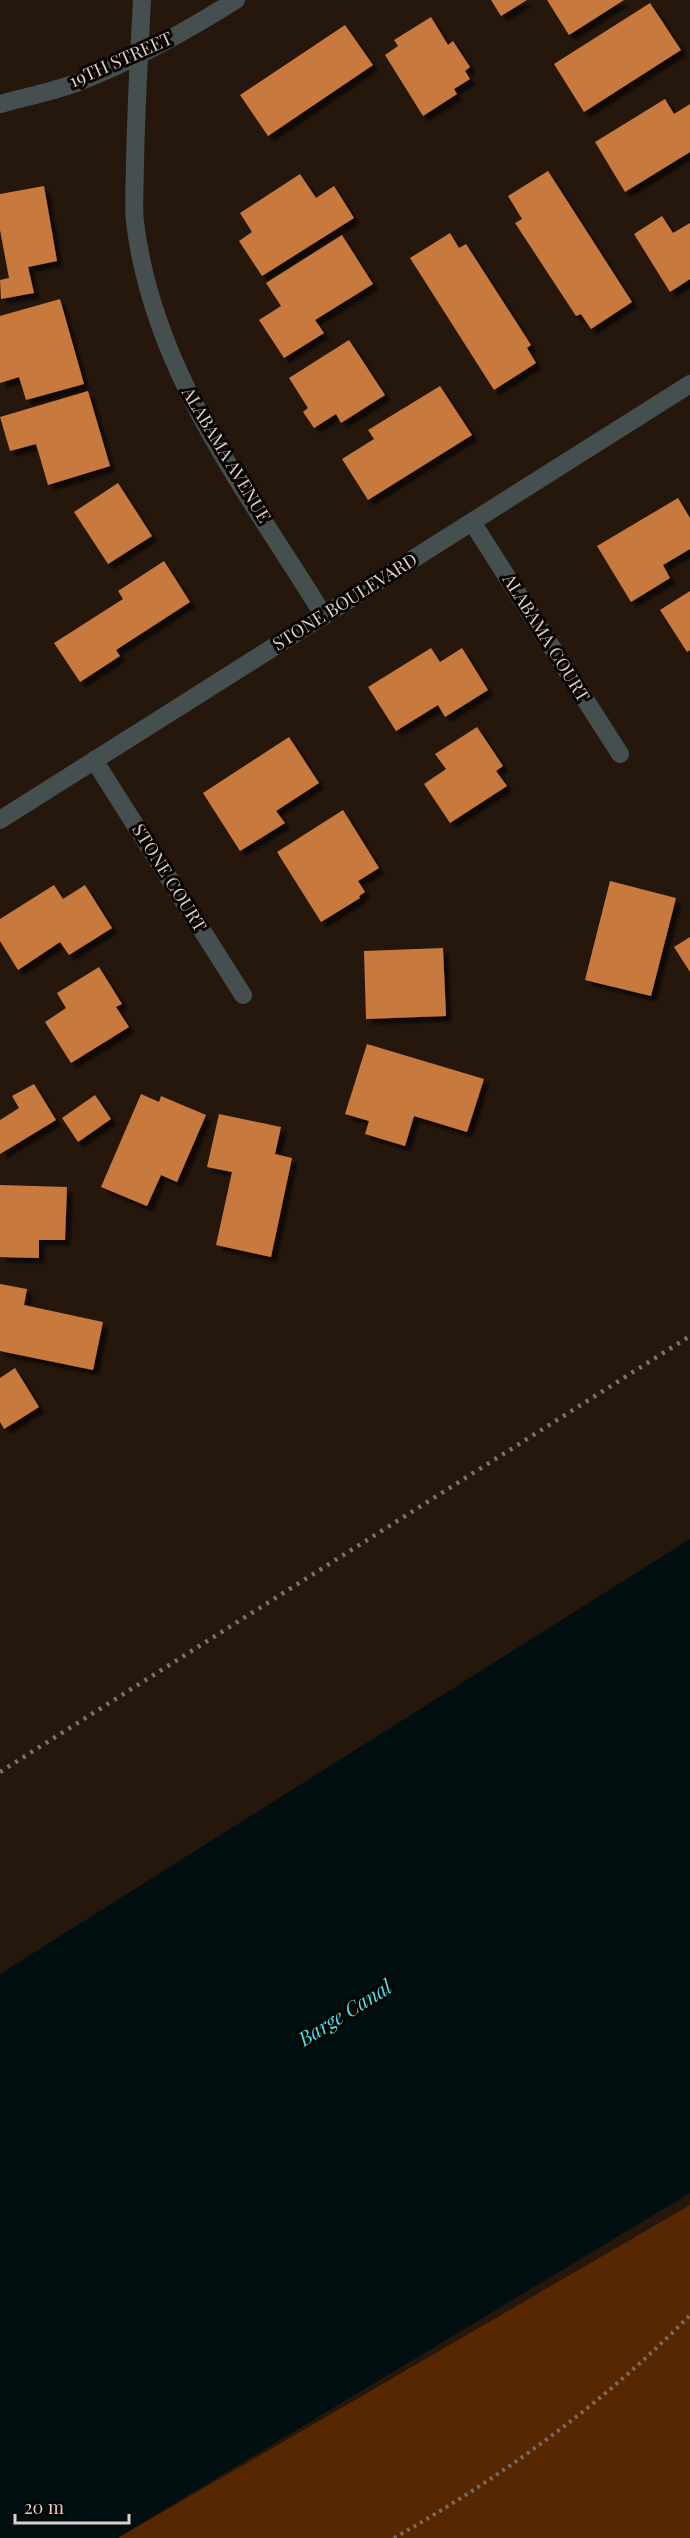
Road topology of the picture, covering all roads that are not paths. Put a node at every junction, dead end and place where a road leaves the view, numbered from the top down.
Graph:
1 (142, 0) edge
2 (236, 0) edge
3 (137, 56) junction
4 (0, 104) edge
5 (690, 384) edge
6 (472, 522) junction
7 (324, 615) junction
8 (620, 754) dead end
9 (94, 760) junction
10 (0, 820) edge
11 (243, 995) dead end

1 - 3 street, ALABAMA AVENUE
2 - 3 street, 19TH STREET
3 - 4 street, 19TH STREET
3 - 7 street, ALABAMA AVENUE
5 - 6 street, STONE BOULEVARD
6 - 7 street, STONE BOULEVARD
6 - 8 street, ALABAMA COURT
7 - 9 street, STONE BOULEVARD
9 - 10 street, STONE BOULEVARD
9 - 11 street, STONE COURT

